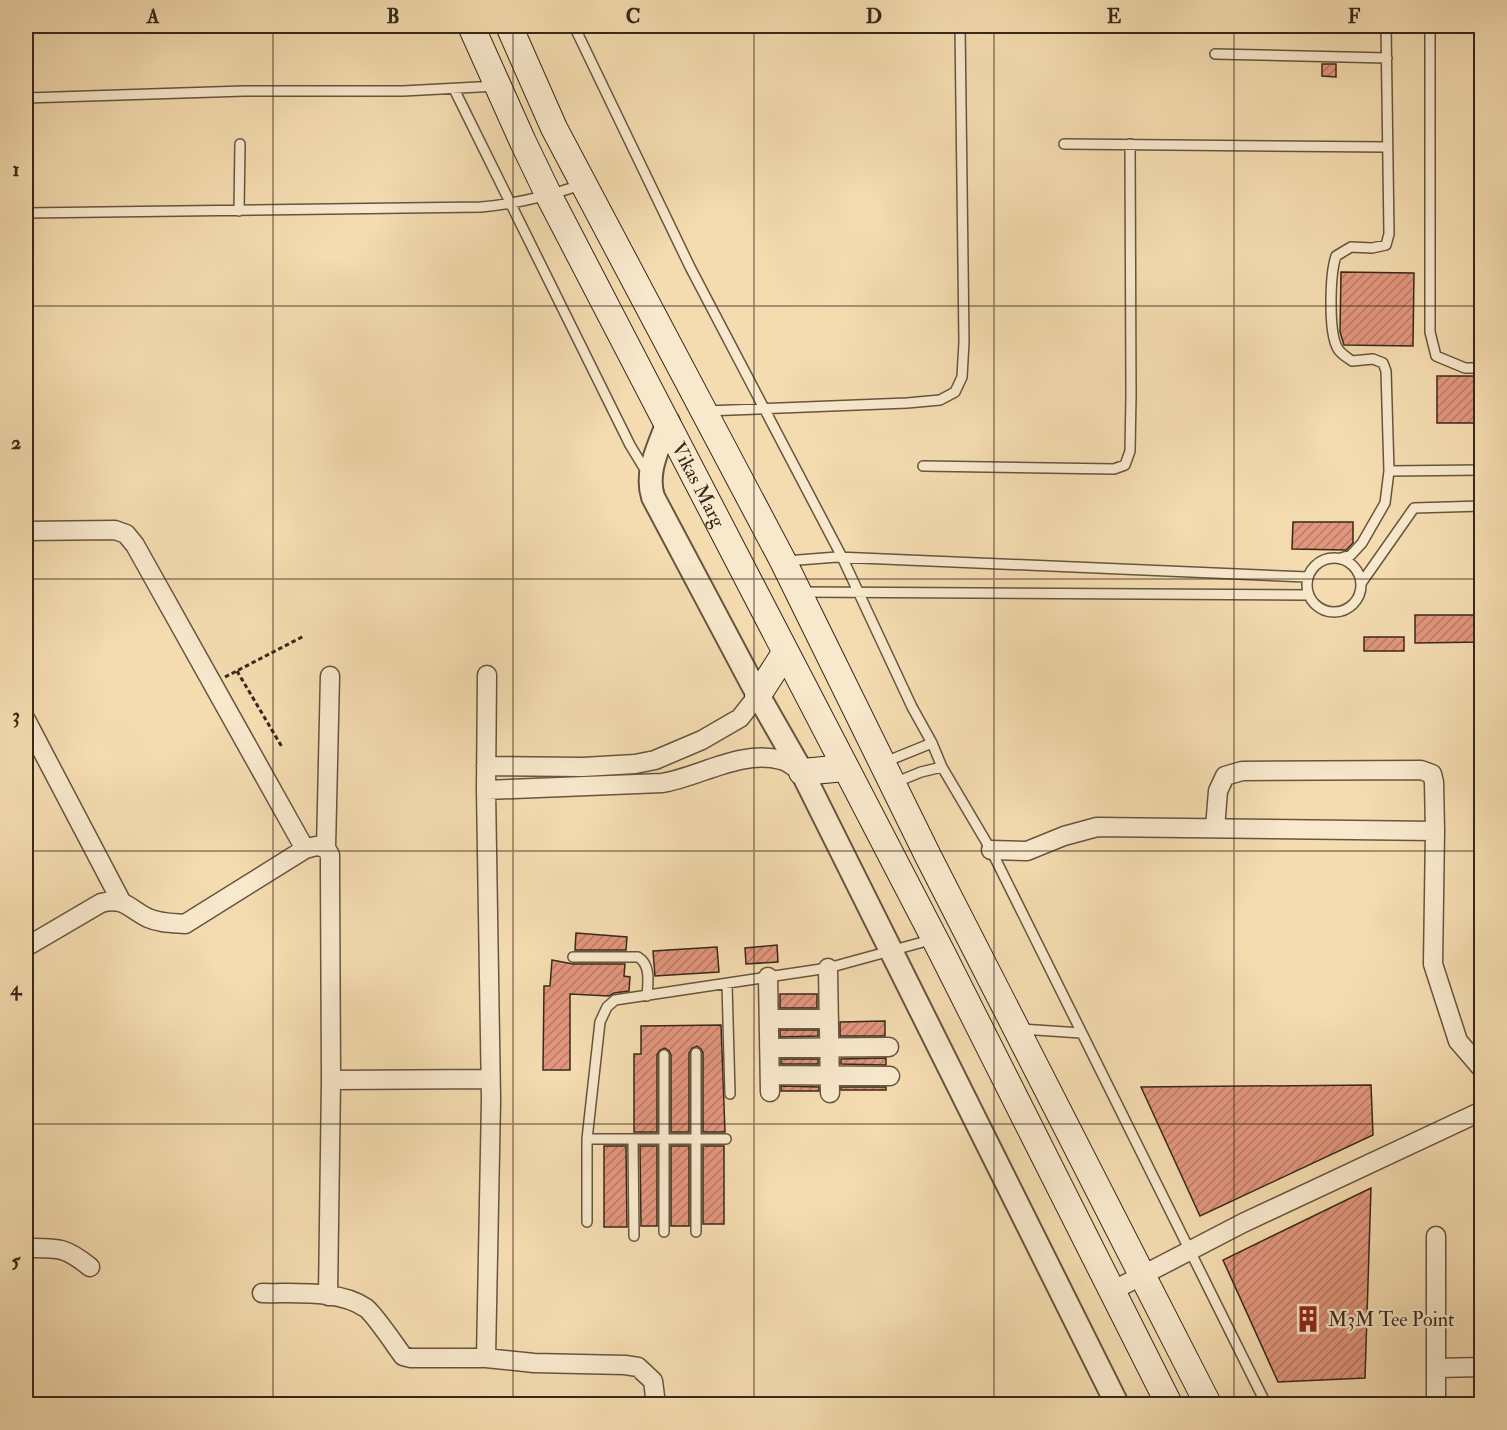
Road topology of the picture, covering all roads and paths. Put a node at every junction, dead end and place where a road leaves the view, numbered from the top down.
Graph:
1 (471, 26) edge
2 (509, 26) edge
3 (574, 26) edge
4 (960, 26) edge
5 (1386, 26) edge
6 (1430, 26) edge
7 (1215, 54) dead end
8 (1387, 58) junction
9 (498, 86) junction
10 (454, 89) junction
11 (26, 98) edge
12 (240, 144) dead end
13 (1064, 144) dead end
14 (1130, 144) junction
15 (1387, 147) junction
16 (584, 184) junction
17 (549, 196) junction
18 (510, 205) junction
19 (239, 211) junction
20 (26, 213) edge
21 (1482, 368) edge
22 (763, 407) junction
23 (704, 411) junction
24 (668, 422) junction
25 (923, 466) dead end
26 (1482, 470) edge
27 (1389, 471) junction
28 (650, 479) junction
29 (1482, 506) edge
30 (26, 531) edge
31 (842, 557) junction
32 (1341, 558) junction
33 (783, 561) junction
34 (1307, 577) junction
35 (1362, 582) junction
36 (799, 592) junction
37 (858, 592) junction
38 (1307, 595) junction
39 (304, 636) dead end
40 (785, 653) junction
41 (237, 671) junction
42 (487, 675) dead end
43 (330, 676) dead end
44 (213, 684) junction
45 (758, 695) junction
46 (26, 720) edge
47 (932, 743) junction
48 (687, 746) junction
49 (282, 747) dead end
50 (486, 766) junction
51 (942, 767) junction
52 (845, 768) junction
53 (802, 772) junction
54 (699, 773) junction
55 (887, 773) junction
56 (486, 790) junction
57 (1215, 828) junction
58 (1435, 831) junction
59 (326, 848) junction
60 (305, 849) junction
61 (991, 850) junction
62 (122, 901) junction
63 (934, 939) junction
64 (26, 947) edge
65 (890, 950) junction
66 (573, 957) dead end
67 (828, 968) junction
68 (768, 977) junction
69 (727, 984) junction
70 (647, 996) junction
71 (769, 1019) junction
72 (829, 1019) junction
73 (1016, 1029) junction
74 (1081, 1033) junction
75 (769, 1047) junction
76 (829, 1047) junction
77 (889, 1047) dead end
78 (696, 1053) dead end
79 (664, 1055) dead end
80 (1482, 1069) edge
81 (890, 1076) dead end
82 (490, 1079) junction
83 (331, 1080) junction
84 (830, 1084) junction
85 (730, 1094) dead end
86 (1482, 1111) edge
87 (587, 1139) junction
88 (633, 1139) junction
89 (664, 1139) junction
90 (696, 1139) junction
91 (726, 1139) dead end
92 (587, 1222) dead end
93 (664, 1232) dead end
94 (696, 1232) dead end
95 (634, 1236) dead end
96 (1436, 1236) dead end
97 (26, 1248) edge
98 (1189, 1251) junction
99 (90, 1267) dead end
100 (1143, 1275) junction
101 (1112, 1291) junction
102 (262, 1293) dead end
103 (328, 1296) junction
104 (486, 1358) junction
105 (1482, 1367) edge
106 (1436, 1368) junction
107 (656, 1404) edge
108 (1117, 1404) edge
109 (1169, 1404) edge
110 (1208, 1404) edge
111 (1266, 1404) edge
112 (1436, 1404) edge

1 - 9 main road, Vikas Marg
2 - 16 main road
3 - 22 lane
4 - 22 lane
5 - 8 lane
6 - 21 lane
7 - 8 lane
8 - 15 lane
9 - 10 lane
9 - 17 main road, Vikas Marg
10 - 11 lane
10 - 18 lane
12 - 19 lane
13 - 14 lane
14 - 15 lane
14 - 25 lane
15 - 27 lane
16 - 17 lane
16 - 23 main road
17 - 18 lane
17 - 24 main road, Vikas Marg
18 - 19 lane
18 - 28 lane
19 - 20 lane
22 - 23 lane
22 - 31 lane
23 - 33 main road
24 - 28 street
24 - 40 main road, Vikas Marg
26 - 27 lane
27 - 32 lane
28 - 45 street
29 - 35 lane
30 - 44 street
31 - 33 lane
31 - 34 lane
31 - 37 lane
32 - 34 lane
32 - 35 lane
33 - 36 main road
34 - 38 lane
35 - 38 lane
36 - 37 lane
36 - 55 main road
37 - 38 lane
37 - 47 lane
39 - 41 path
40 - 45 main road
40 - 52 main road, Vikas Marg
41 - 44 path
41 - 49 path
42 - 50 street
43 - 59 street
44 - 60 street
45 - 48 street
45 - 53 street
46 - 62 street
47 - 51 lane
47 - 55 lane
48 - 50 street
48 - 54 street
50 - 56 street
51 - 55 lane
51 - 61 lane
52 - 53 main road
52 - 63 main road, Vikas Marg
53 - 54 street
53 - 65 street
54 - 56 street
55 - 73 main road
56 - 82 street
57 - 58 street
57 - 58 street
57 - 61 street
58 - 80 street
59 - 60 street
59 - 83 street
60 - 62 street
61 - 74 lane
62 - 64 street
63 - 65 lane
63 - 101 main road, Vikas Marg
65 - 67 lane
65 - 108 street
66 - 70 lane
67 - 68 lane
67 - 72 street
68 - 69 lane
68 - 71 street
69 - 70 lane
69 - 85 lane
70 - 87 lane
71 - 72 street
71 - 75 street
72 - 76 street
73 - 74 lane
73 - 100 main road
74 - 98 lane
75 - 76 street
75 - 84 street
76 - 77 street
76 - 84 street
78 - 90 lane
79 - 89 lane
81 - 84 street
82 - 83 street
82 - 104 street
83 - 103 street
86 - 98 street
87 - 88 lane
87 - 92 lane
88 - 89 lane
88 - 95 lane
89 - 90 lane
89 - 93 lane
90 - 91 lane
90 - 94 lane
96 - 106 street
97 - 99 street
98 - 100 street
98 - 111 lane
100 - 101 street
100 - 110 main road
101 - 109 main road, Vikas Marg
102 - 103 street
103 - 104 street
104 - 107 street
105 - 106 street
106 - 112 street

